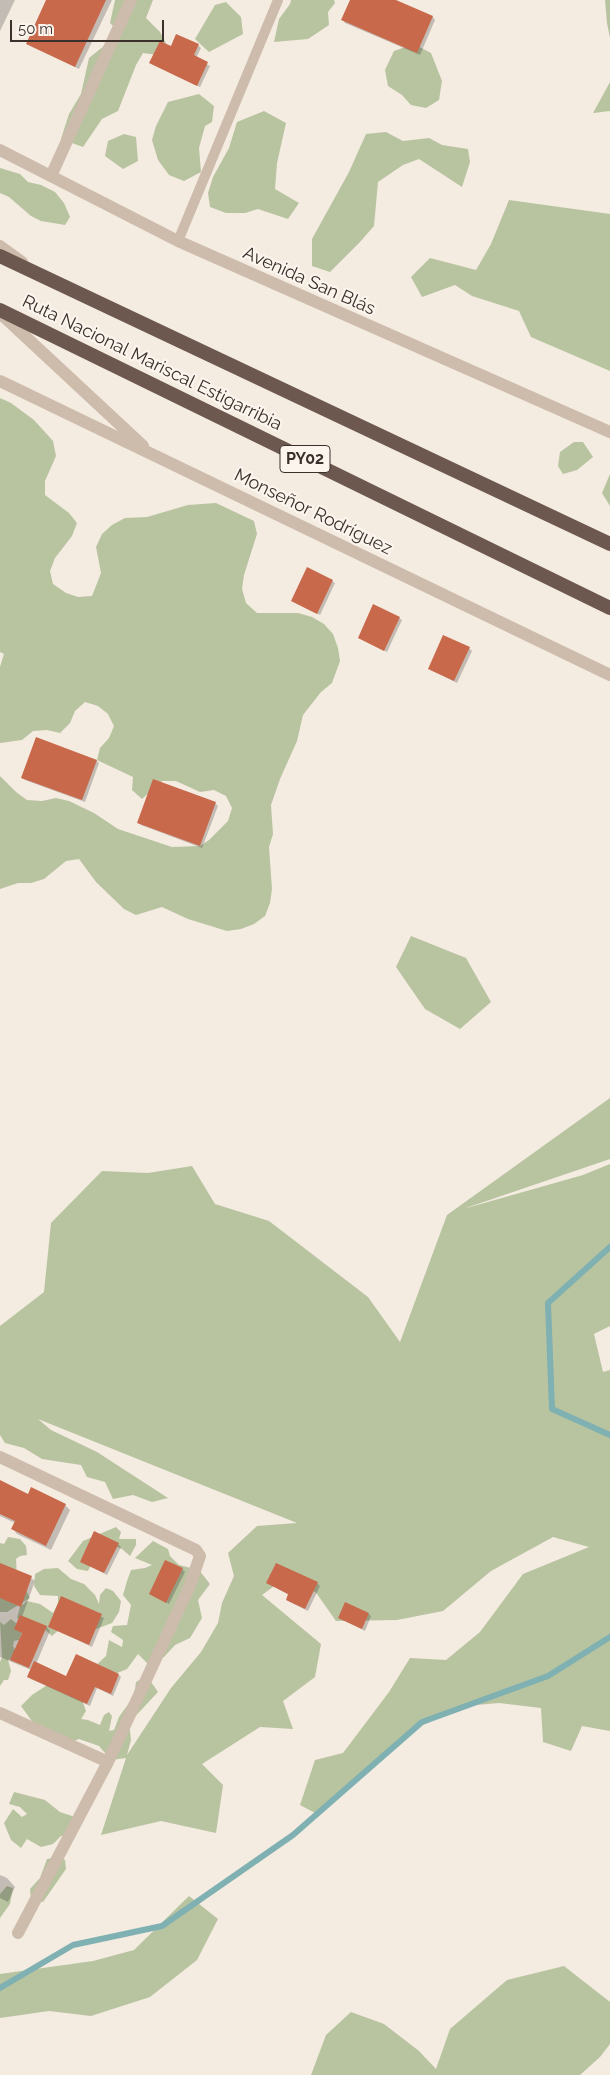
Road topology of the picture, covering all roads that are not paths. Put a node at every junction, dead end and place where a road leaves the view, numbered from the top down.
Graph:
1 (131, 0) edge
2 (278, 0) edge
3 (0, 150) edge
4 (51, 176) junction
5 (178, 241) junction
6 (0, 246) edge
7 (0, 256) edge
8 (32, 270) junction
9 (0, 312) edge
10 (0, 381) edge
11 (610, 432) edge
12 (152, 454) junction
13 (610, 544) edge
14 (610, 608) edge
15 (610, 675) edge
16 (0, 1457) edge
17 (0, 1713) edge
18 (108, 1762) junction
19 (18, 1932) dead end

1 - 4 street
2 - 5 lane
3 - 4 street, Avenida San Blás
4 - 5 street, Avenida San Blás
5 - 11 street, Avenida San Blás
6 - 8 street
7 - 8 highway, Ruta Nacional Mariscal Estigarribia
8 - 13 highway, Ruta Nacional Mariscal Estigarribia
9 - 12 street
9 - 14 highway, Ruta Nacional Mariscal Estigarribia / PY02
10 - 12 street, Monseñor Rodríguez
12 - 15 street, Monseñor Rodríguez
16 - 18 street
17 - 18 street
18 - 19 street

